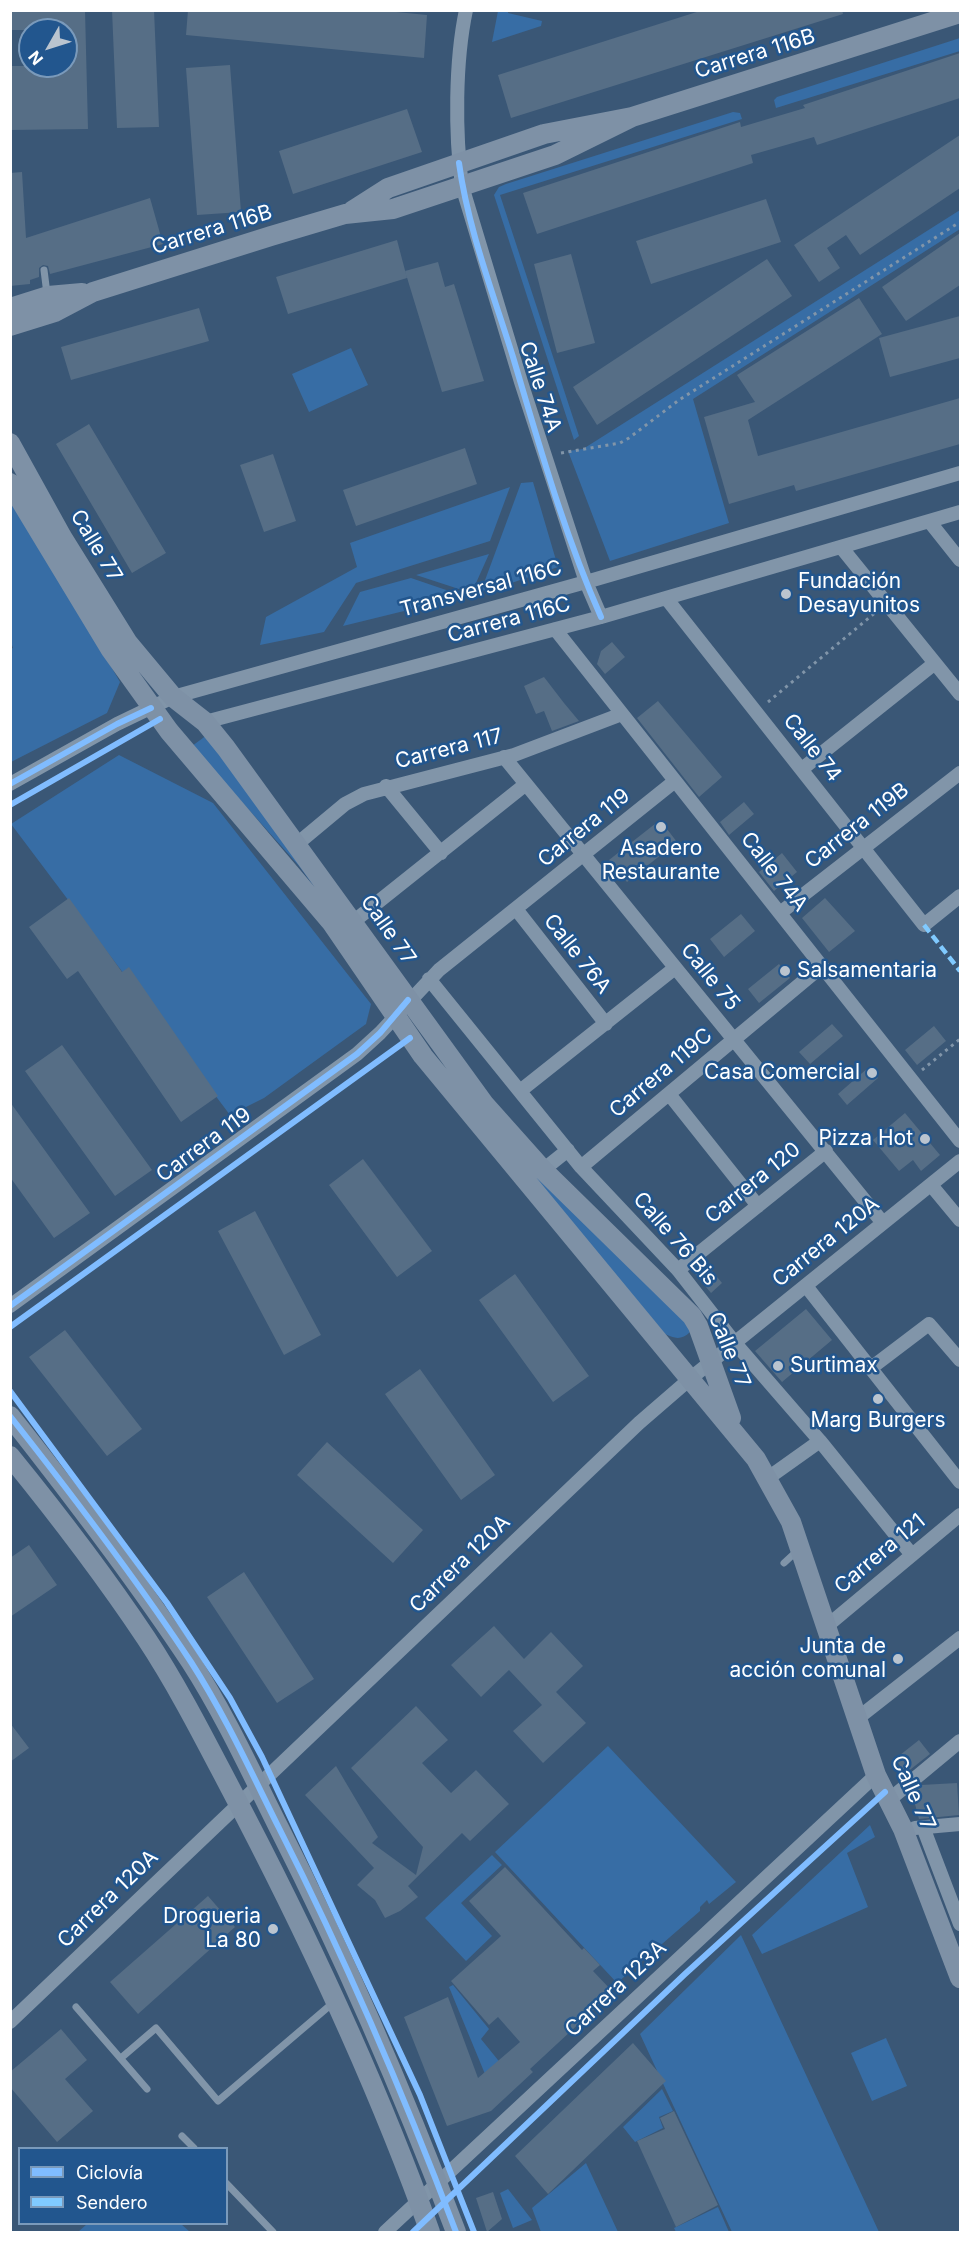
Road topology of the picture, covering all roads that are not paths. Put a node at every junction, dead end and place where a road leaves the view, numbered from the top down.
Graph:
1 (466, 10) edge
2 (960, 13) edge
3 (632, 117) junction
4 (459, 163) junction
5 (462, 186) junction
6 (345, 214) junction
7 (44, 270) dead end
8 (93, 292) junction
9 (48, 296) junction
10 (10, 308) edge
11 (10, 326) edge
12 (10, 443) edge
13 (960, 473) edge
14 (10, 483) edge
15 (960, 512) edge
16 (929, 521) junction
17 (840, 547) junction
18 (960, 560) edge
19 (586, 582) junction
20 (666, 598) junction
21 (602, 617) junction
22 (555, 629) junction
23 (935, 663) junction
24 (960, 694) edge
25 (173, 697) junction
26 (152, 708) junction
27 (622, 714) junction
28 (205, 722) junction
29 (504, 757) junction
30 (802, 769) junction
31 (960, 773) edge
32 (675, 782) junction
33 (10, 784) edge
34 (526, 784) junction
35 (386, 786) junction
36 (297, 844) junction
37 (864, 848) junction
38 (441, 854) junction
39 (583, 856) junction
40 (960, 896) edge
41 (516, 909) junction
42 (780, 913) junction
43 (353, 922) junction
44 (822, 966) junction
45 (675, 968) junction
46 (429, 979) junction
47 (408, 1000) junction
48 (395, 1016) junction
49 (606, 1024) junction
50 (734, 1040) junction
51 (520, 1091) junction
52 (669, 1094) junction
53 (960, 1140) edge
54 (568, 1150) junction
55 (826, 1151) junction
56 (960, 1161) edge
57 (581, 1167) junction
58 (543, 1170) junction
59 (931, 1185) junction
60 (758, 1206) junction
61 (960, 1220) edge
62 (884, 1223) junction
63 (659, 1248) junction
64 (640, 1263) junction
65 (678, 1270) junction
66 (806, 1286) junction
67 (10, 1306) edge
68 (735, 1343) junction
69 (960, 1360) edge
70 (710, 1363) junction
71 (871, 1368) junction
72 (691, 1378) junction
73 (10, 1416) edge
74 (736, 1431) junction
75 (820, 1441) junction
76 (10, 1456) edge
77 (768, 1478) junction
78 (960, 1482) edge
79 (960, 1515) edge
80 (801, 1547) junction
81 (912, 1555) junction
82 (784, 1563) dead end
83 (826, 1626) junction
84 (960, 1638) edge
85 (858, 1718) junction
86 (960, 1741) edge
87 (876, 1775) junction
88 (258, 1785) junction
89 (889, 1800) junction
90 (238, 1804) junction
91 (960, 1824) edge
92 (923, 1827) junction
93 (903, 1829) junction
94 (950, 1908) edge
95 (960, 1924) edge
96 (960, 1978) edge
97 (336, 2000) junction
98 (76, 2007) dead end
99 (10, 2022) edge
100 (121, 2058) junction
101 (147, 2089) dead end
102 (182, 2136) dead end
103 (193, 2147) edge
104 (438, 2184) junction
105 (228, 2185) edge
106 (419, 2202) junction
107 (273, 2232) edge
108 (385, 2232) edge
109 (430, 2232) edge
110 (456, 2232) edge

1 - 4 street, Calle 74A
2 - 3 street, Carrera 116B
3 - 4 street, Carrera 116B
3 - 5 street, Carrera 116B
4 - 5 street, Calle 74A
4 - 6 street, Carrera 116B
5 - 6 street, Carrera 116B
5 - 19 street, Calle 74A
6 - 8 street, Carrera 116B
7 - 9 lane
8 - 9 street, Carrera 116B
8 - 11 street, Carrera 116B
9 - 10 street, Carrera 116B
12 - 25 street, Calle 77
13 - 19 street, Transversal 116C
14 - 26 street, Calle 77
15 - 16 street, Carrera 116C
16 - 17 street, Carrera 116C
16 - 18 street
17 - 20 street, Carrera 116C
17 - 23 street
19 - 21 street, Calle 74A
19 - 25 street, Transversal 116C
20 - 21 street, Carrera 116C
20 - 30 street, Calle 74
21 - 22 street, Carrera 116C
22 - 27 street, Calle 74A
22 - 28 street, Carrera 116C
23 - 24 street
23 - 30 street
25 - 26 street, Transversal 116C
25 - 28 street, Calle 77
26 - 33 street
26 - 48 street, Calle 77
27 - 29 street, Carrera 117
27 - 32 street, Calle 74A
28 - 36 street, Calle 77
29 - 34 street, Calle 75
29 - 35 street, Carrera 117
30 - 37 street, Calle 74
31 - 37 street, Carrera 119B
32 - 39 street, Carrera 119
32 - 42 street, Calle 74A
34 - 38 street
34 - 39 street, Calle 75
35 - 36 street, Carrera 117
35 - 38 street
36 - 43 street, Calle 77
37 - 40 street, Calle 74
37 - 42 street, Carrera 119B
38 - 43 street
39 - 41 street, Carrera 119
39 - 45 street, Calle 75
41 - 46 street, Carrera 119
41 - 49 street, Calle 76A
42 - 44 street, Calle 74A
43 - 47 street, Calle 77
44 - 50 street, Carrera 119C
44 - 53 street, Calle 74A
45 - 49 street
45 - 50 street, Calle 75
46 - 47 street, Carrera 119
46 - 51 street, Calle 76 Bis
47 - 48 street, Carrera 119
47 - 58 street, Calle 77
48 - 67 street, Carrera 119
48 - 72 street, Calle 77
49 - 51 street
50 - 52 street, Carrera 119C
50 - 55 street, Calle 75
51 - 54 street, Calle 76 Bis
52 - 57 street, Carrera 119C
52 - 60 street
54 - 57 street, Calle 76 Bis
54 - 58 street
55 - 60 street, Carrera 120
55 - 62 street, Calle 75
56 - 59 street, Carrera 120A
57 - 63 street, Calle 76 Bis
58 - 64 street, Calle 77
59 - 61 street
59 - 62 street, Carrera 120A
60 - 65 street, Carrera 120
62 - 66 street, Carrera 120A
63 - 64 street
63 - 65 street, Calle 76 Bis
64 - 70 street, Calle 77
65 - 68 street, Calle 76 Bis
66 - 68 street, Carrera 120A
66 - 71 street
68 - 70 street, Carrera 120A
68 - 75 street, Calle 76 Bis
69 - 71 street
70 - 72 street, Carrera 120A
70 - 74 street, Calle 77
71 - 78 street
72 - 74 street, Calle 77
72 - 88 street, Carrera 120A
73 - 88 street
74 - 77 street, Calle 77
75 - 77 street
75 - 81 street, Calle 76 Bis
76 - 90 street
77 - 80 street, Calle 77
79 - 81 street, Carrera 121
80 - 82 lane
80 - 83 street, Calle 77
81 - 83 street, Carrera 121
83 - 85 street, Calle 77
84 - 85 street
85 - 87 street, Calle 77
86 - 89 street
87 - 89 street, Calle 77
87 - 104 street, Carrera 123A
88 - 90 street, Carrera 120A
88 - 104 street
89 - 93 street, Calle 77
90 - 97 street
90 - 99 street, Carrera 120A
91 - 92 street
92 - 93 street
92 - 94 street
93 - 94 street, Calle 77
94 - 95 street
94 - 96 street, Calle 77
97 - 100 lane
97 - 106 street
98 - 100 lane
100 - 101 lane
102 - 103 lane
104 - 106 street, Carrera 123A
104 - 110 street
105 - 107 lane
106 - 108 street, Carrera 123A
106 - 109 street

